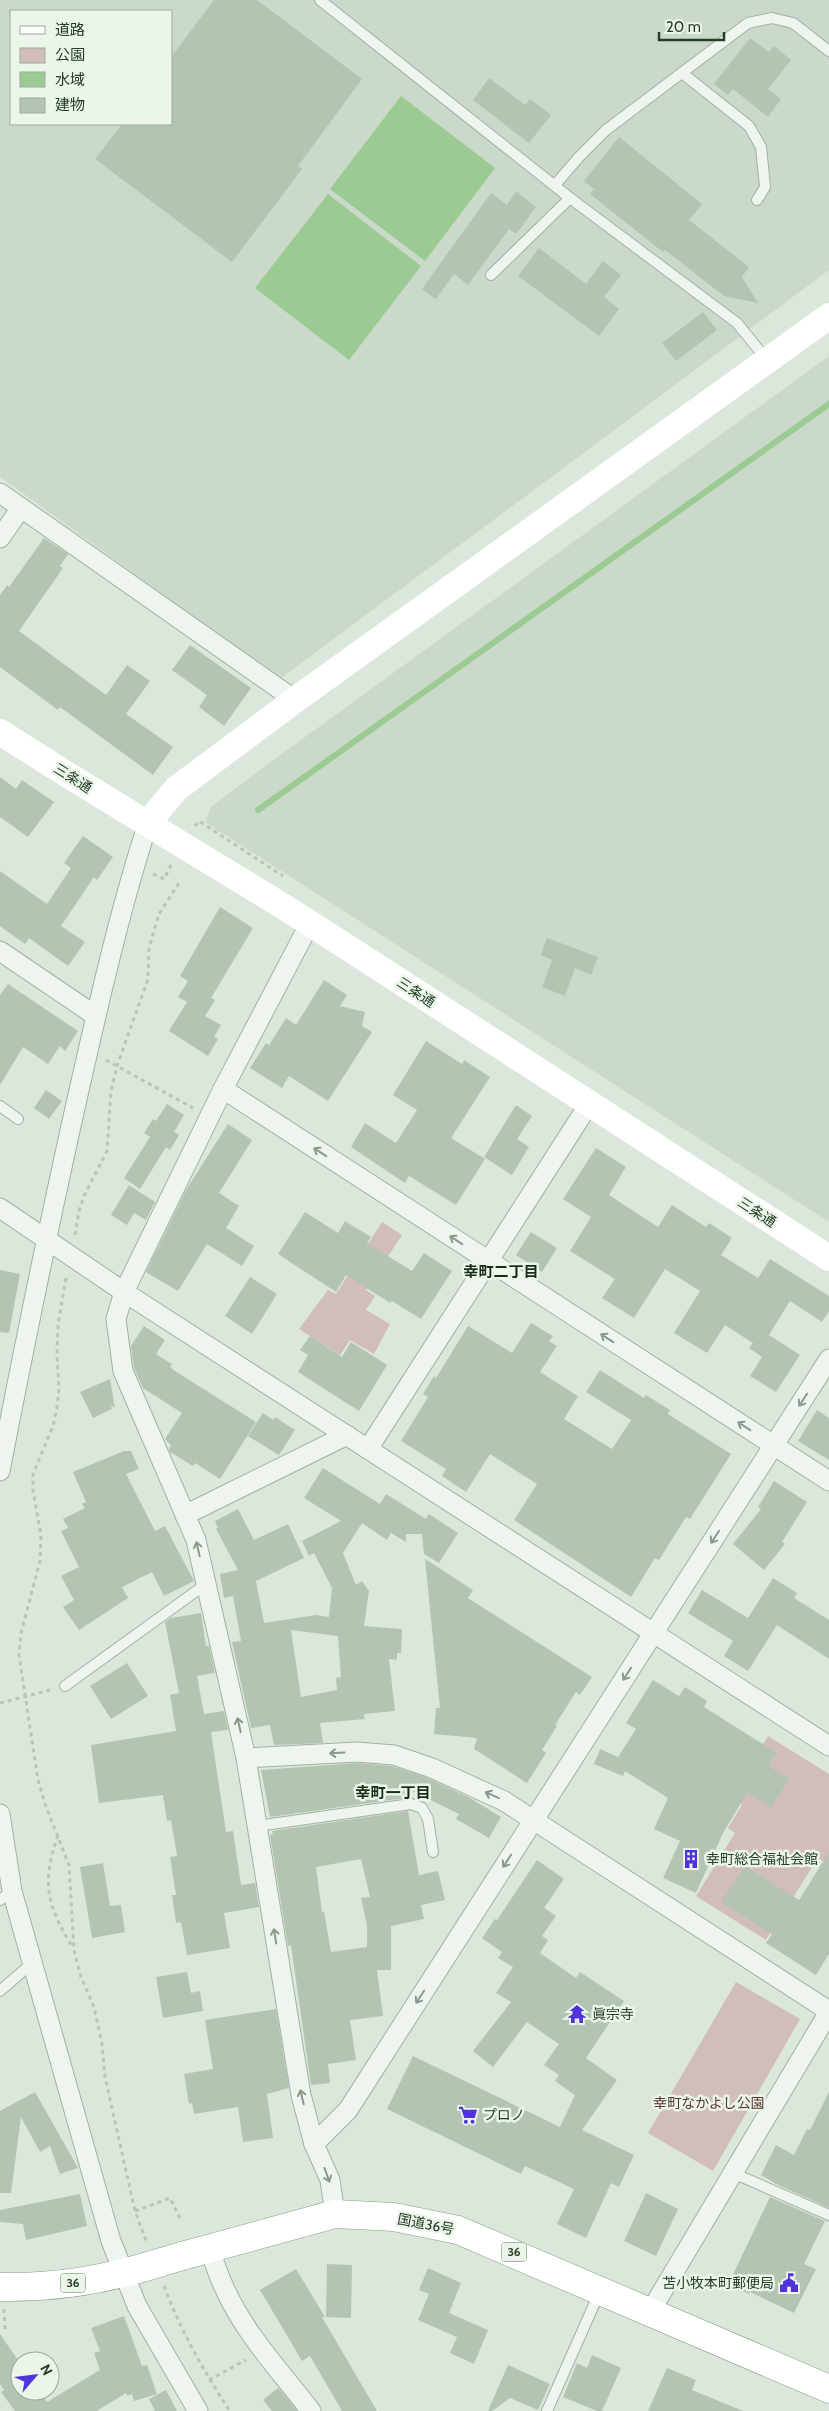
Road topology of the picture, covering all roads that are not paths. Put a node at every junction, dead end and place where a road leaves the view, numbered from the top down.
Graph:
1 (320, 0) edge
2 (829, 52) edge
3 (682, 73) junction
4 (555, 185) junction
5 (570, 198) junction
6 (757, 200) dead end
7 (491, 275) dead end
8 (829, 316) edge
9 (767, 360) junction
10 (0, 492) edge
11 (21, 508) junction
12 (0, 538) edge
13 (295, 700) junction
14 (0, 732) edge
15 (148, 823) junction
16 (310, 923) junction
17 (0, 951) edge
18 (96, 1016) junction
19 (222, 1089) junction
20 (590, 1104) junction
21 (0, 1106) edge
22 (18, 1119) dead end
23 (0, 1208) edge
24 (45, 1239) junction
25 (829, 1258) edge
26 (489, 1261) junction
27 (124, 1292) junction
28 (829, 1359) edge
29 (347, 1435) junction
30 (774, 1445) junction
31 (368, 1449) junction
32 (0, 1471) edge
33 (829, 1481) edge
34 (185, 1514) junction
35 (206, 1584) junction
36 (653, 1633) junction
37 (65, 1686) road end
38 (829, 1746) edge
39 (246, 1758) junction
40 (0, 1814) edge
41 (534, 1820) junction
42 (257, 1826) junction
43 (433, 1852) dead end
44 (3, 1865) edge
45 (6, 1895) edge
46 (31, 1964) junction
47 (0, 1991) edge
48 (829, 2011) edge
49 (314, 2144) junction
50 (733, 2173) junction
51 (335, 2214) junction
52 (829, 2215) edge
53 (209, 2247) junction
54 (134, 2270) junction
55 (0, 2287) edge
56 (600, 2290) junction
57 (650, 2312) junction
58 (829, 2389) edge
59 (198, 2411) edge
60 (311, 2411) edge
61 (547, 2411) edge

1 - 4 lane
2 - 3 lane
3 - 4 lane
3 - 6 lane
4 - 5 lane
5 - 7 lane
5 - 9 lane
8 - 9 street
9 - 13 street
10 - 11 street
11 - 12 street
11 - 13 street
13 - 15 street
14 - 15 street, 三条通
15 - 16 street, 三条通
15 - 18 street
16 - 19 street
16 - 20 street, 三条通
17 - 18 street
18 - 24 street
26 -> 19 street
19 - 27 street
20 - 25 street, 三条通
20 - 26 street
21 - 22 lane
23 - 24 street
24 - 27 street
24 - 32 street
30 -> 26 street
26 - 31 street
27 - 29 street
27 - 34 street
28 -> 30 street
29 - 31 street
29 - 34 street
30 - 33 street
30 -> 36 street
31 - 36 street
35 -> 34 street
35 - 37 lane
39 -> 35 street
36 - 38 street
36 -> 41 street
41 -> 39 street
39 - 42 street
40 - 44 street
41 - 48 street
41 -> 49 street
42 - 43 lane
49 -> 42 street
44 - 45 street
45 - 46 street
46 - 47 lane
46 - 54 street
48 - 50 street
49 -> 51 street
50 - 52 lane
50 - 57 street
51 - 53 highway, 国道36号 / 36
51 - 56 highway, 国道36号 / 36
53 - 54 highway, 国道36号 / 36, bridge
53 - 60 street
54 - 55 highway, 国道36号 / 36
54 - 59 street
56 - 57 highway, 国道36号 / 36
56 - 61 lane
57 - 58 highway, 国道36号 / 36

